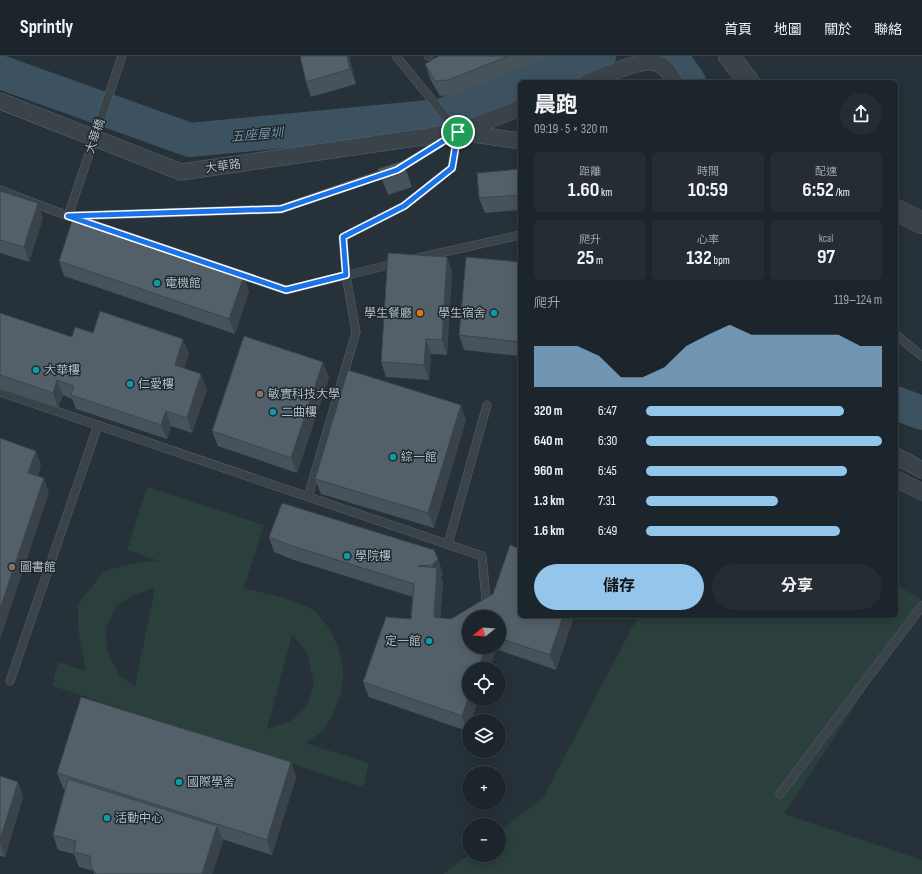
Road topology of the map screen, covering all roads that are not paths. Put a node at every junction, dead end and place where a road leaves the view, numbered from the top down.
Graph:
1 (122, 56) edge
2 (396, 56) edge
3 (729, 56) edge
4 (652, 59) edge
5 (593, 80) edge
6 (674, 80) edge
7 (747, 80) edge
8 (0, 102) edge
9 (518, 109) edge
10 (458, 132) junction
11 (518, 141) edge
12 (0, 190) edge
13 (898, 211) edge
14 (68, 216) junction
15 (922, 223) edge
16 (518, 235) edge
17 (346, 275) junction
18 (898, 337) edge
19 (922, 356) edge
20 (0, 392) edge
21 (487, 406) dead end
22 (98, 425) junction
23 (898, 458) edge
24 (898, 479) edge
25 (918, 483) edge
26 (308, 496) junction
27 (448, 544) junction
28 (486, 600) edge
29 (922, 606) edge
30 (10, 681) dead end
31 (780, 794) dead end

1 - 14 lane, 大華橋, bridge
2 - 10 lane
3 - 7 street
4 - 5 street
4 - 6 street
8 - 10 street, 大華路
9 - 10 street, 大華路
10 - 11 street, 大華路
10 - 14 lane
10 - 17 lane
12 - 14 lane
13 - 15 street
14 - 17 lane
16 - 17 lane
17 - 26 lane
18 - 19 lane
20 - 22 lane
21 - 27 lane
22 - 26 lane
22 - 30 lane
23 - 25 street
24 - 25 street
26 - 27 lane
27 - 28 lane
29 - 31 lane

